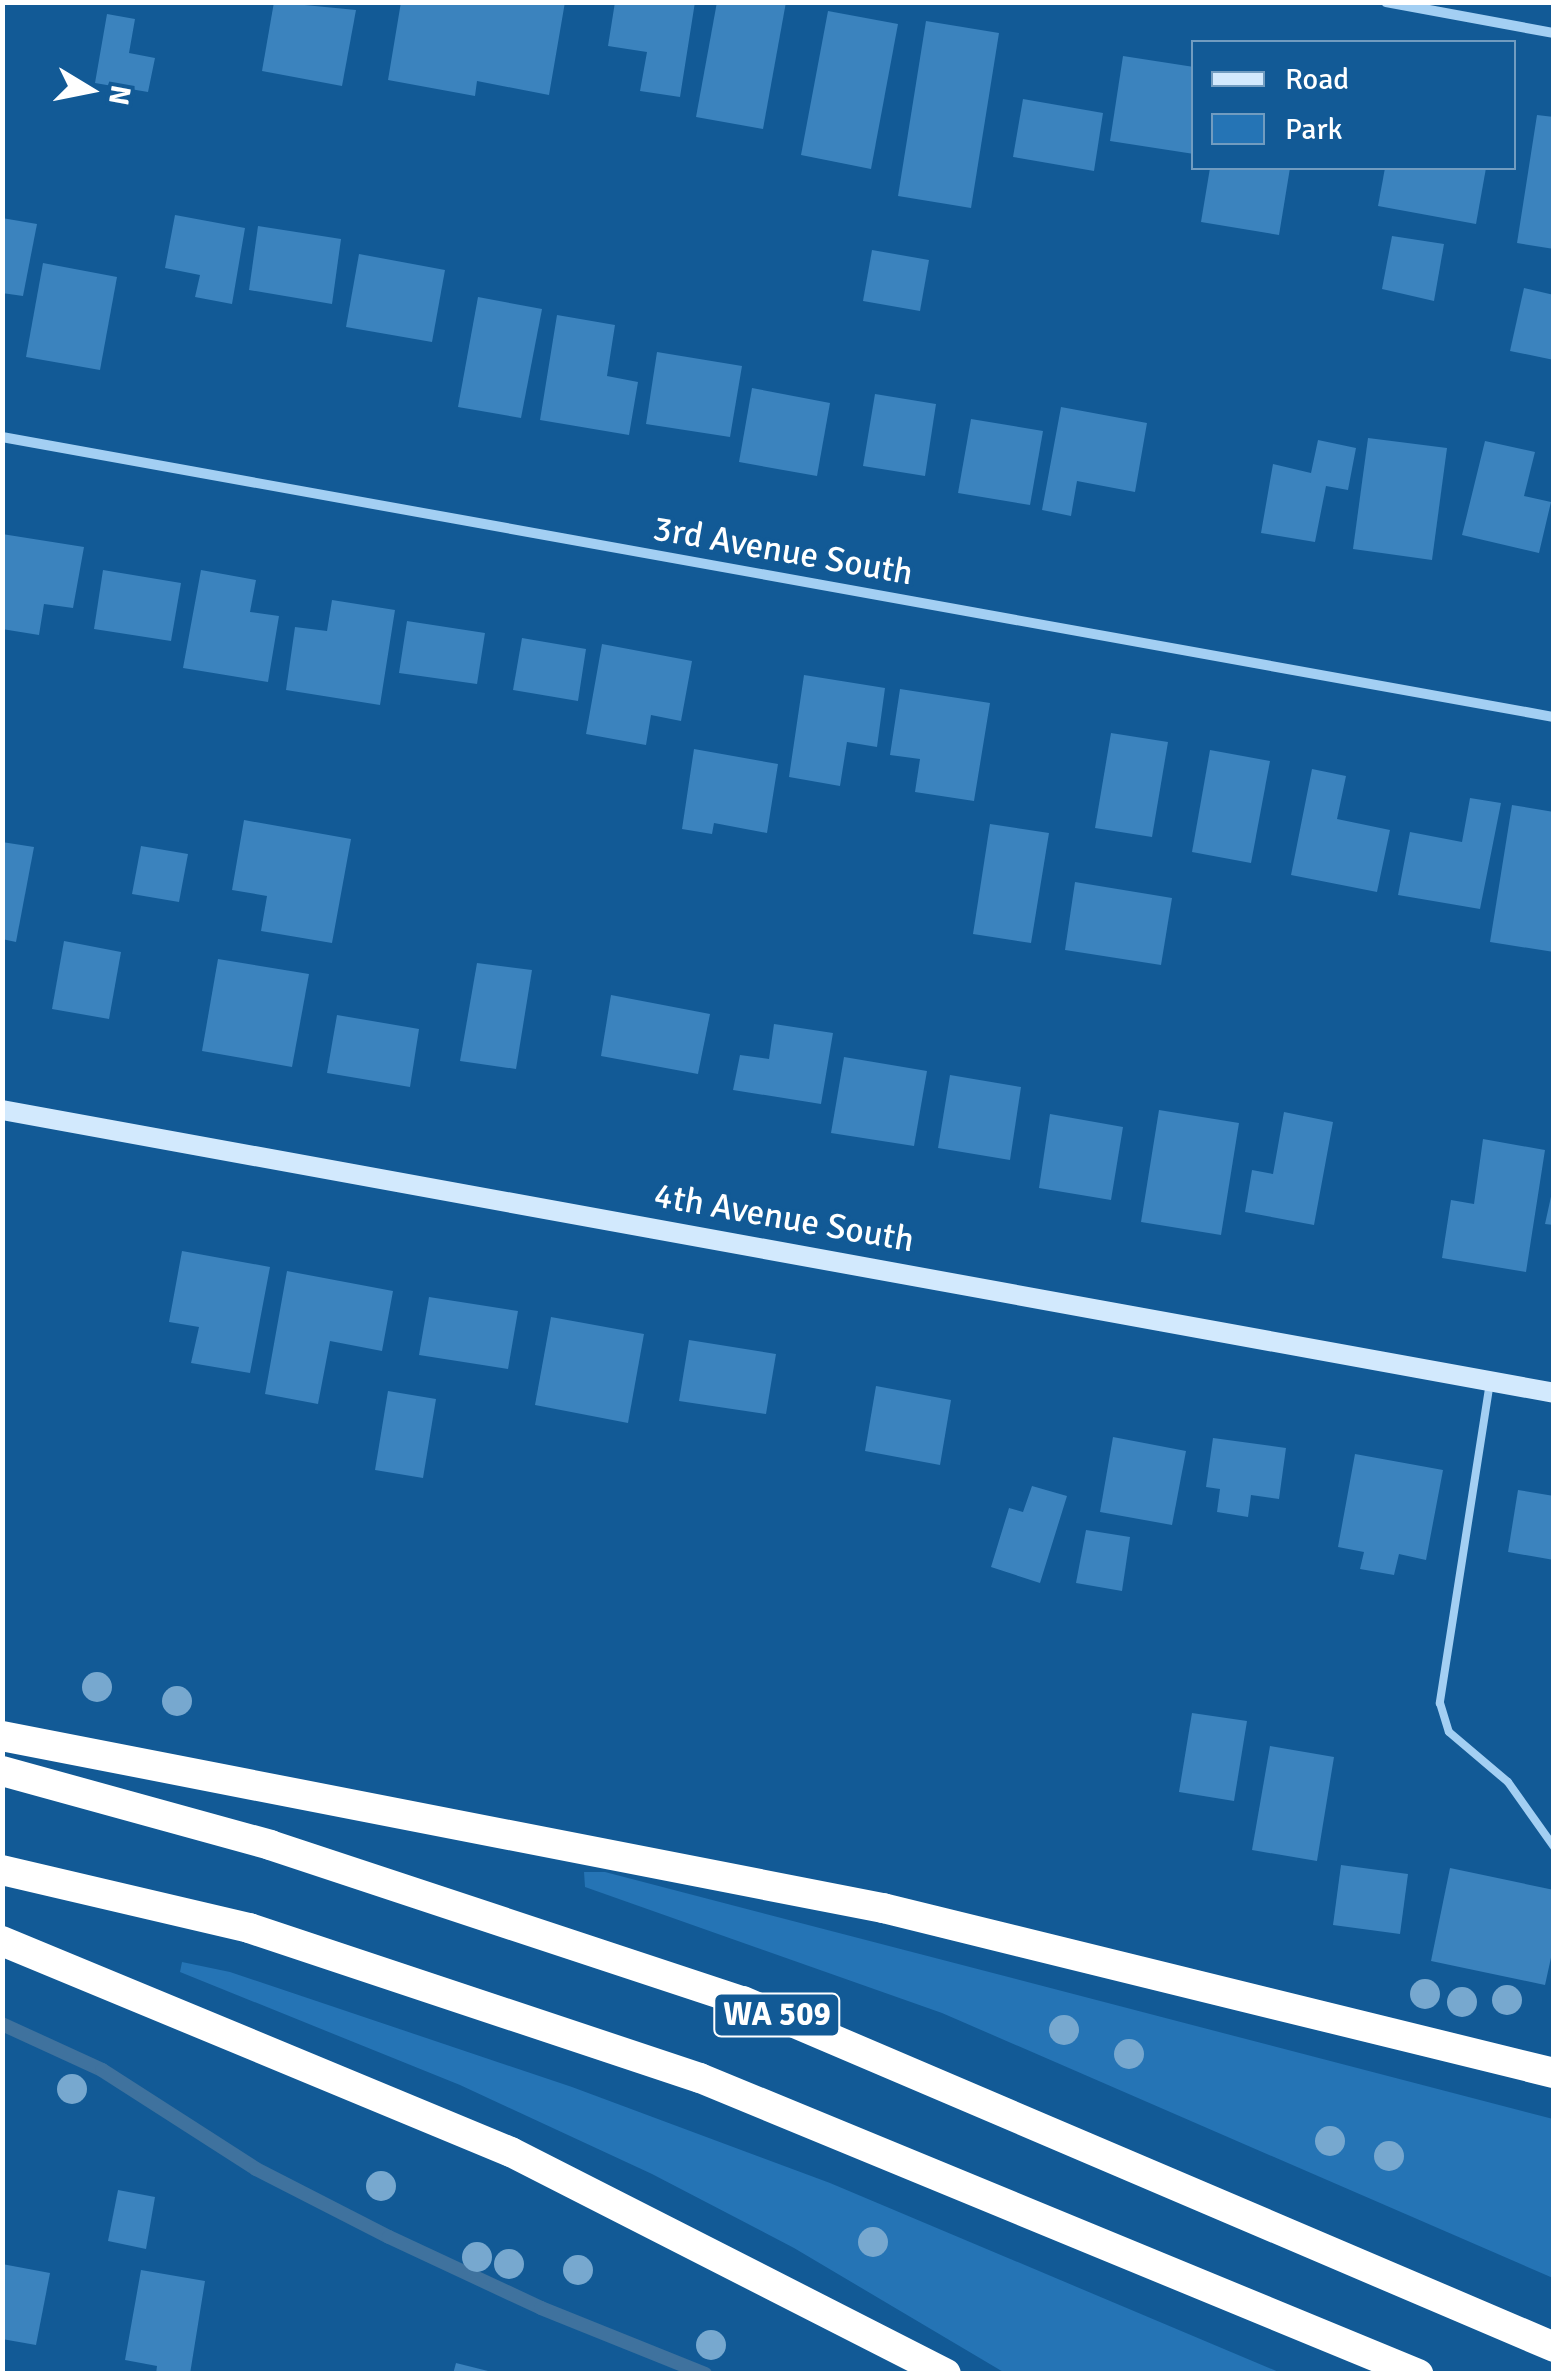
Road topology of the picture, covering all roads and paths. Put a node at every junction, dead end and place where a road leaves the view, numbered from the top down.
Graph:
1 (1386, 2) edge
2 (1554, 32) edge
3 (2, 437) edge
4 (1554, 717) edge
5 (2, 1110) edge
6 (1490, 1382) junction
7 (1554, 1393) edge
8 (2, 1736) edge
9 (2, 1771) edge
10 (1554, 1847) edge
11 (2, 1870) edge
12 (2, 1941) edge
13 (1554, 2073) edge
14 (1554, 2346) edge
15 (946, 2374) edge
16 (1418, 2374) edge

1 - 2 street
3 - 4 street, 3rd Avenue South
5 - 6 street, 4th Avenue South
6 - 7 street, 4th Avenue South
6 - 10 lane
8 - 13 highway
9 - 14 highway, WA 509
11 - 16 highway, WA 509
12 - 15 highway

